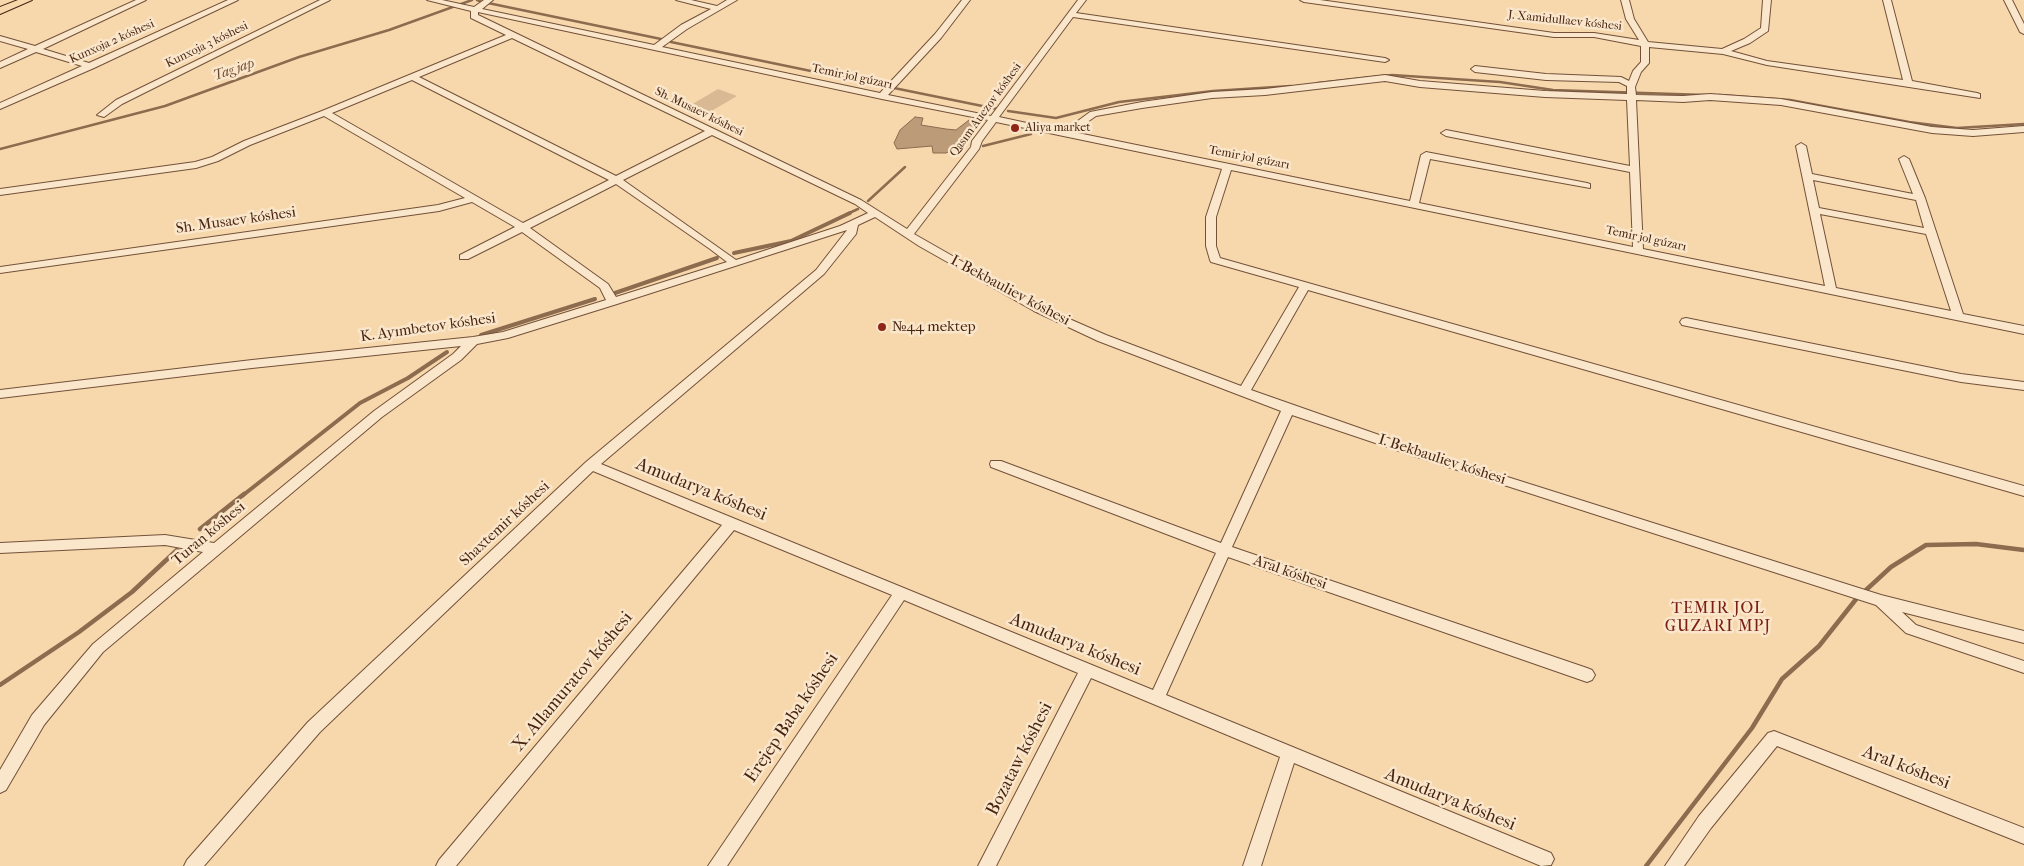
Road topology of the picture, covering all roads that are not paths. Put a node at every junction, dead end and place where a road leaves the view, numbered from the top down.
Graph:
1 (16, 0) edge
2 (27, 0) edge
3 (142, 0) edge
4 (234, 0) edge
5 (326, 0) edge
6 (431, 0) edge
7 (489, 0) edge
8 (680, 0) edge
9 (732, 0) edge
10 (966, 0) edge
11 (1082, 0) edge
12 (1304, 0) edge
13 (1625, 0) edge
14 (1767, 0) edge
15 (1888, 0) edge
16 (2008, 0) edge
17 (0, 7) edge
18 (717, 8) junction
19 (472, 10) junction
20 (0, 11) edge
21 (1072, 15) junction
22 (2024, 32) edge
23 (512, 35) junction
24 (0, 38) edge
25 (1645, 44) junction
26 (36, 48) junction
27 (655, 48) junction
28 (1723, 52) junction
29 (1385, 60) dead end
30 (0, 65) edge
31 (91, 66) junction
32 (1475, 69) dead end
33 (413, 77) junction
34 (1908, 84) junction
35 (1632, 89) junction
36 (882, 96) junction
37 (1978, 96) dead end
38 (0, 106) edge
39 (325, 113) junction
40 (101, 115) dead end
41 (995, 120) junction
42 (2024, 129) edge
43 (711, 132) junction
44 (1446, 133) dead end
45 (1065, 134) junction
46 (1801, 146) dead end
47 (1904, 159) dead end
48 (1228, 166) junction
49 (1634, 170) junction
50 (1807, 176) junction
51 (616, 180) junction
52 (1587, 186) dead end
53 (0, 192) edge
54 (475, 198) junction
55 (1920, 198) junction
56 (1414, 204) junction
57 (1814, 210) junction
58 (874, 214) junction
59 (853, 224) junction
60 (524, 228) junction
61 (1931, 232) junction
62 (909, 234) junction
63 (1638, 250) junction
64 (464, 257) dead end
65 (733, 262) junction
66 (0, 270) edge
67 (1306, 285) junction
68 (1831, 290) junction
69 (613, 302) junction
70 (1958, 317) junction
71 (1686, 322) dead end
72 (2024, 330) edge
73 (473, 341) junction
74 (2024, 386) edge
75 (1244, 393) junction
76 (0, 394) edge
77 (1288, 409) junction
78 (996, 464) dead end
79 (591, 465) junction
80 (2024, 491) edge
81 (732, 523) junction
82 (0, 548) edge
83 (217, 549) junction
84 (1224, 550) junction
85 (901, 593) junction
86 (1881, 601) junction
87 (2024, 637) edge
88 (2024, 667) edge
89 (1087, 670) junction
90 (1587, 675) dead end
91 (1157, 699) junction
92 (1289, 754) junction
93 (0, 785) edge
94 (2024, 836) edge
95 (1546, 859) dead end
96 (193, 866) edge
97 (445, 866) edge
98 (717, 866) edge
99 (987, 866) edge
100 (1252, 866) edge
101 (1674, 866) edge

1 - 17 main road
2 - 20 main road
3 - 26 street
4 - 31 street, Kunxoja 2 kóshesi
5 - 40 street, Kunxoja 3 kóshesi
6 - 19 street, Temir jol gúzarı
7 - 19 street
8 - 18 street
9 - 18 street
10 - 36 street
11 - 21 street, Qasım Auezov kóshesi
12 - 25 street, J. Xamidullaev kóshesi
13 - 25 street
14 - 28 street
15 - 34 street
16 - 22 street
18 - 27 street
19 - 23 street, Sh. Musaev kóshesi
19 - 27 street, Temir jol gúzarı
21 - 29 street
21 - 41 street, Qasım Auezov kóshesi
23 - 33 street
23 - 43 street, Sh. Musaev kóshesi
24 - 26 street
25 - 28 street, J. Xamidullaev kóshesi
25 - 35 street
26 - 30 street
26 - 31 street
27 - 36 street, Temir jol gúzarı
28 - 34 street, J. Xamidullaev kóshesi
31 - 38 street, Kunxoja 2 kóshesi
32 - 35 street
33 - 39 street
33 - 51 street
34 - 37 street, J. Xamidullaev kóshesi
35 - 42 street
35 - 45 street
35 - 49 street
36 - 41 street, Temir jol gúzarı
39 - 53 street
39 - 54 street
41 - 45 street, Temir jol gúzarı
41 - 62 street, Qasım Auezov kóshesi
43 - 51 street
43 - 58 street, Sh. Musaev kóshesi
44 - 49 street
45 - 48 street, Temir jol gúzarı
46 - 50 street
47 - 55 street
48 - 56 street, Temir jol gúzarı
48 - 67 street
49 - 63 street
50 - 55 street
50 - 57 street
51 - 60 street
51 - 65 street
52 - 56 street
54 - 60 street
54 - 66 street, Sh. Musaev kóshesi
55 - 61 street
56 - 63 street, Temir jol gúzarı
57 - 61 street
57 - 68 street
58 - 59 street, K. Ayımbetov kóshesi
58 - 62 street, I. Bekbauliev kóshesi
59 - 65 street, K. Ayımbetov kóshesi
59 - 79 street, Shaxtemir kóshesi
60 - 64 street
60 - 69 street
61 - 70 street
62 - 75 street, I. Bekbauliev kóshesi
63 - 68 street, Temir jol gúzarı
65 - 69 street, K. Ayımbetov kóshesi
67 - 75 street
67 - 80 street
68 - 70 street, Temir jol gúzarı
69 - 73 street, K. Ayımbetov kóshesi
70 - 72 street, Temir jol gúzarı
71 - 74 street
73 - 76 street, K. Ayımbetov kóshesi
73 - 83 street, Turan kóshesi
75 - 77 street, I. Bekbauliev kóshesi
77 - 84 street
77 - 86 street, I. Bekbauliev kóshesi
78 - 84 street, Aral kóshesi
79 - 81 street, Amudarya kóshesi
79 - 96 street, Shaxtemir kóshesi
81 - 85 street, Amudarya kóshesi
81 - 97 street, X. Allamuratov kóshesi
82 - 83 street
83 - 93 street, Turan kóshesi
84 - 90 street, Aral kóshesi
84 - 91 street
85 - 89 street, Amudarya kóshesi
85 - 98 street, Erejep Baba kóshesi
86 - 87 street
86 - 88 street, I. Bekbauliev kóshesi
89 - 91 street, Amudarya kóshesi
89 - 99 street, Bozataw kóshesi
91 - 92 street, Amudarya kóshesi
92 - 95 street, Amudarya kóshesi
92 - 100 street
94 - 101 street, Aral kóshesi

